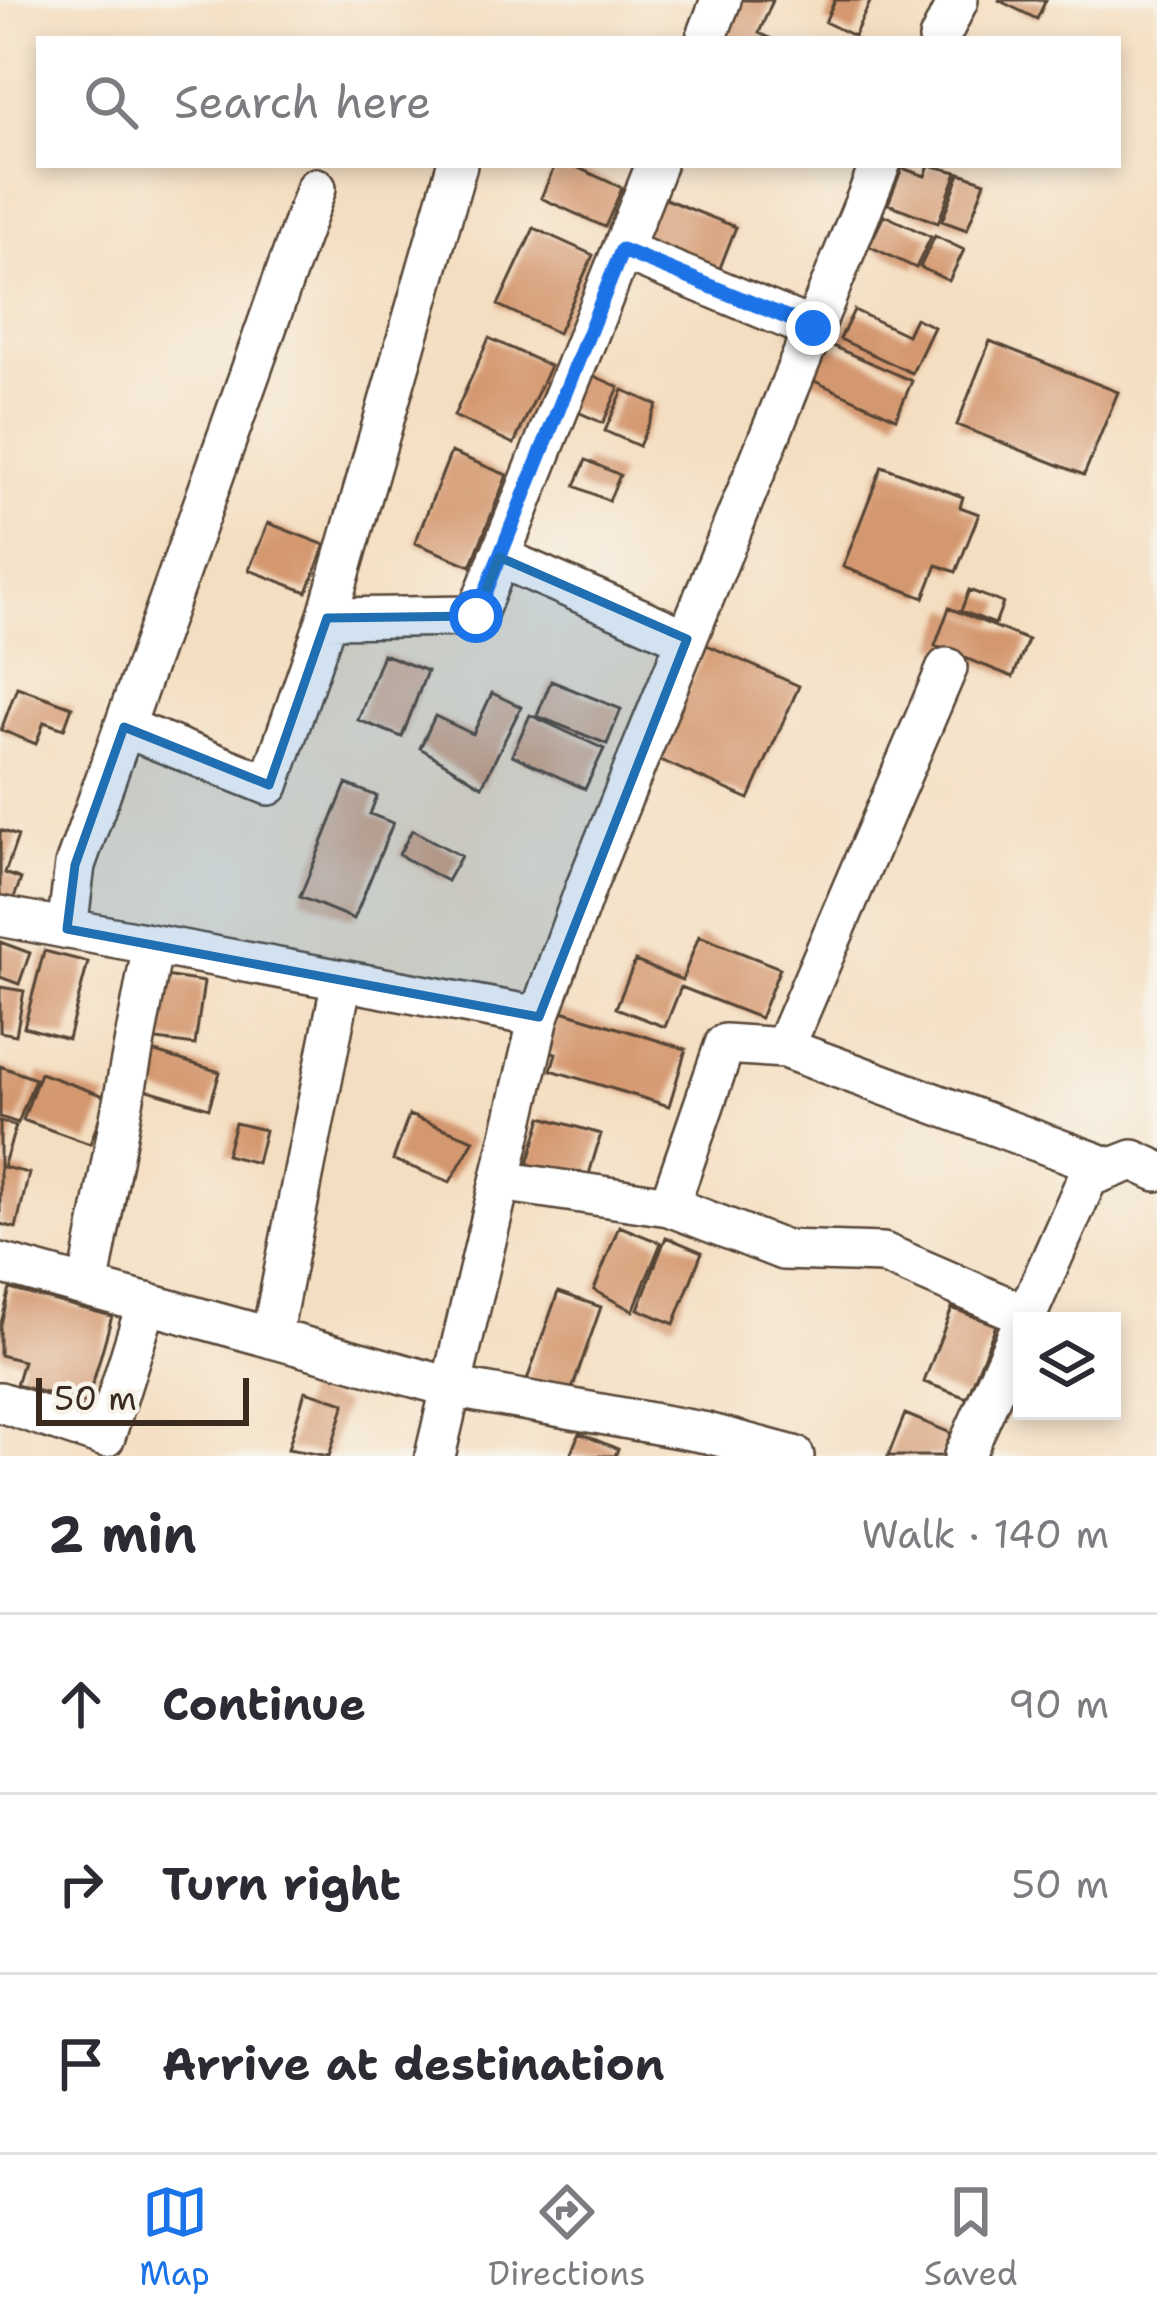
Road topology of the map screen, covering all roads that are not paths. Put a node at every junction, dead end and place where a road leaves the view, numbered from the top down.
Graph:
1 (722, 0) edge
2 (958, 0) edge
3 (707, 36) edge
4 (940, 36) edge
5 (456, 168) edge
6 (655, 168) edge
7 (879, 168) edge
8 (316, 188) dead end
9 (622, 250) junction
10 (813, 328) junction
11 (500, 557) junction
12 (327, 618) junction
13 (687, 639) junction
14 (947, 668) dead end
15 (124, 727) junction
16 (0, 916) edge
17 (67, 929) junction
18 (153, 945) junction
19 (342, 980) junction
20 (539, 1016) junction
21 (784, 1048) junction
22 (1110, 1168) junction
23 (1157, 1171) edge
24 (500, 1181) junction
25 (669, 1206) junction
26 (2, 1274) edge
27 (88, 1287) junction
28 (147, 1303) junction
29 (1028, 1312) edge
30 (1013, 1315) edge
31 (272, 1338) junction
32 (1013, 1345) edge
33 (450, 1387) junction
34 (0, 1402) edge
35 (435, 1456) edge
36 (794, 1456) edge
37 (964, 1456) edge

1 - 3 street
2 - 4 street
5 - 12 street
6 - 9 street
7 - 10 street
8 - 15 street
9 - 10 street
9 - 11 street
10 - 13 street
11 - 12 street
11 - 13 street
12 - 15 street
13 - 20 street
14 - 21 street
15 - 17 street
16 - 17 street
17 - 18 street
18 - 19 street
18 - 27 street
19 - 20 street
19 - 31 street
20 - 24 street
21 - 22 street
21 - 25 street
22 - 23 street
22 - 29 street
24 - 25 street
24 - 33 street
25 - 30 street
26 - 27 street
27 - 28 street
28 - 31 street
28 - 34 street
31 - 33 street
32 - 37 street
33 - 35 street
33 - 36 street

